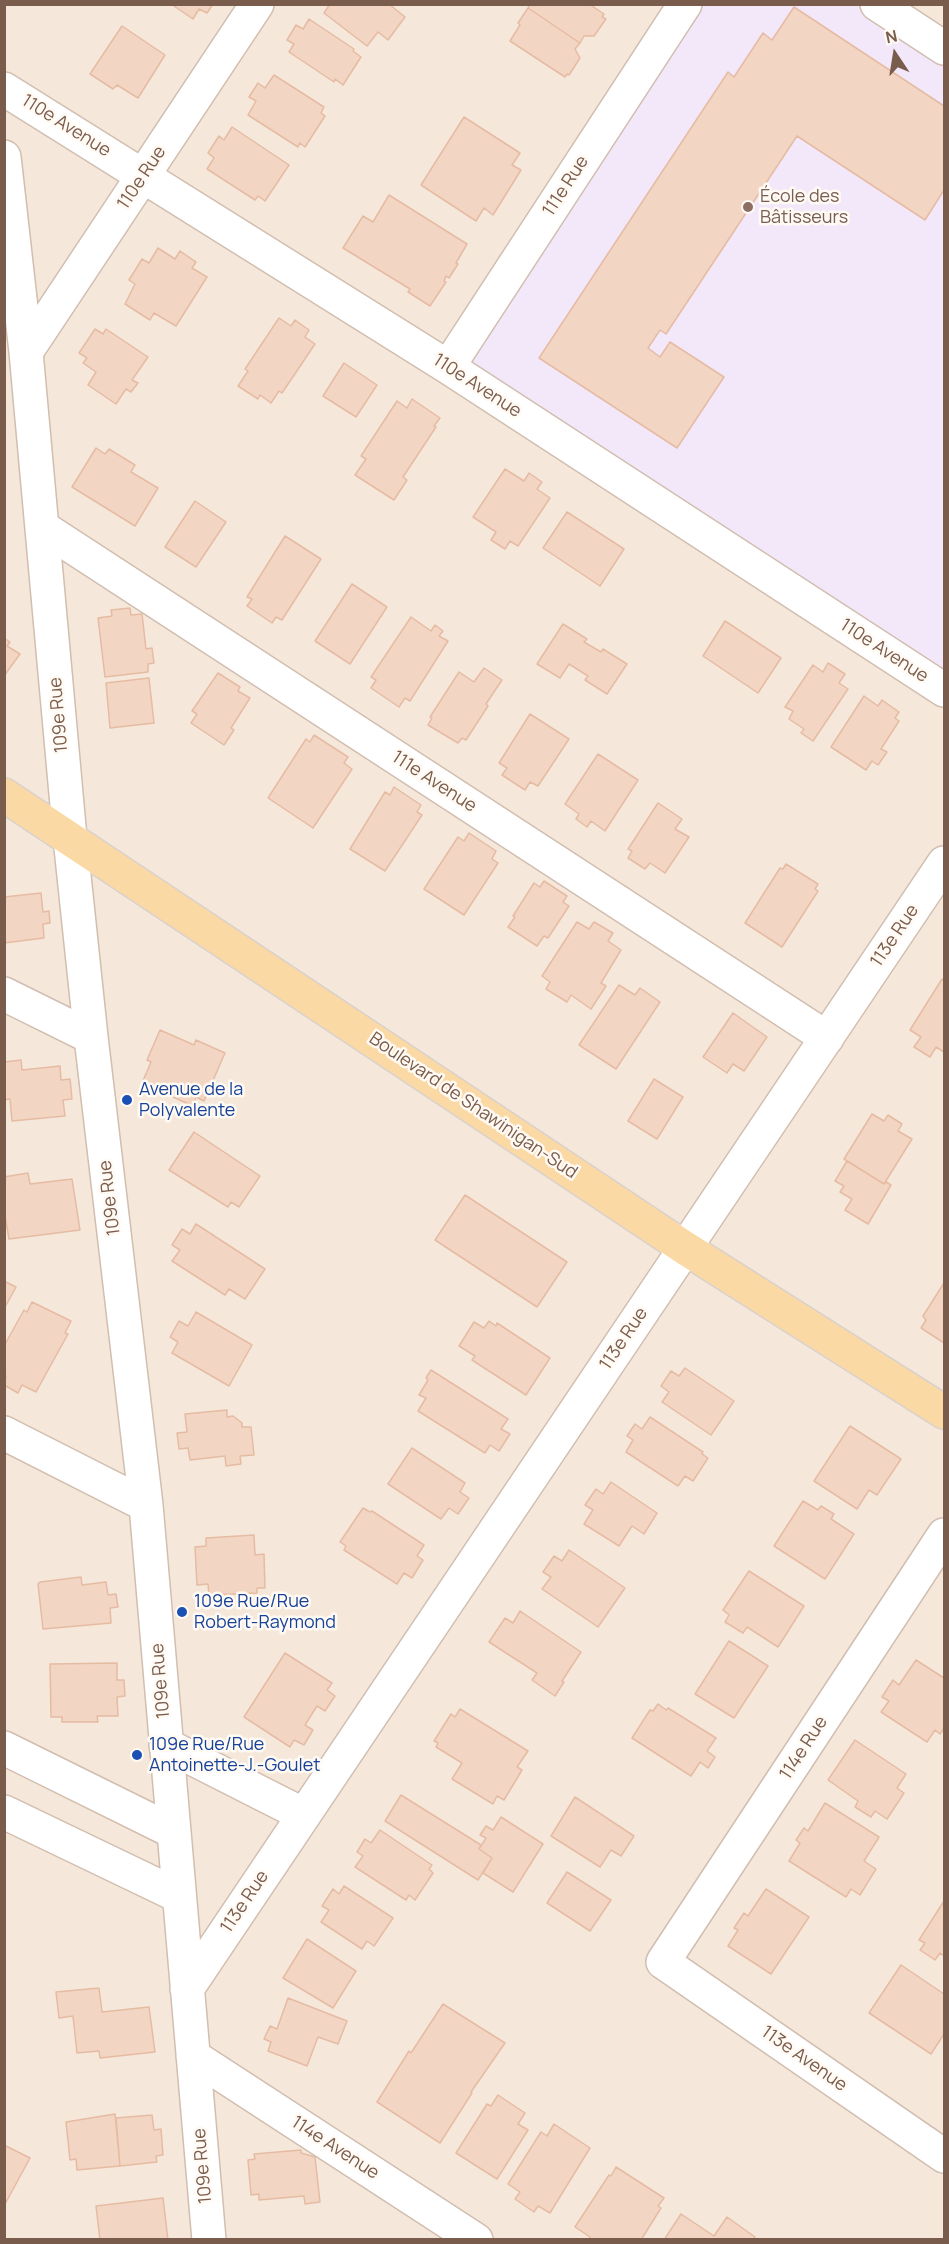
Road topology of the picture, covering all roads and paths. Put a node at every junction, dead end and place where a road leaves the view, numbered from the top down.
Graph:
1 (257, 4) edge
2 (685, 4) edge
3 (877, 4) edge
4 (945, 48) edge
5 (4, 88) edge
6 (4, 157) edge
7 (144, 174) junction
8 (26, 352) junction
9 (448, 366) junction
10 (42, 527) junction
11 (945, 690) edge
12 (4, 795) edge
13 (70, 838) junction
14 (945, 863) edge
15 (4, 994) edge
16 (91, 1036) junction
17 (826, 1038) junction
18 (685, 1248) junction
19 (945, 1412) edge
20 (4, 1433) edge
21 (146, 1505) junction
22 (945, 1535) edge
23 (166, 1745) junction
24 (4, 1748) edge
25 (4, 1812) edge
26 (304, 1815) junction
27 (174, 1832) junction
28 (179, 1896) junction
29 (663, 1962) joint
30 (187, 1989) junction
31 (193, 2056) junction
32 (945, 2156) edge
33 (209, 2240) edge
34 (476, 2240) edge

1 - 7 street, 110e Rue
2 - 9 street, 111e Rue
3 - 4 street
5 - 7 street, 110e Avenue
6 - 8 street, 109e Rue
7 - 8 street, 110e Rue
7 - 9 street, 110e Avenue
8 - 10 street, 109e Rue
9 - 11 street, 110e Avenue
10 - 13 street, 109e Rue
10 - 17 street, 111e Avenue
12 - 13 main road, Boulevard de Shawinigan-Sud
13 - 16 street, 109e Rue
13 - 18 main road, Boulevard de Shawinigan-Sud
14 - 17 street, 113e Rue
15 - 16 street
16 - 21 street, 109e Rue
17 - 18 street, 113e Rue
18 - 19 main road, Boulevard de Shawinigan-Sud
18 - 26 street, 113e Rue
20 - 21 street
21 - 23 street, 109e Rue
22 - 29 street, 114e Rue
23 - 26 street
23 - 27 street, 109e Rue
24 - 27 street
25 - 28 street
26 - 30 street, 113e Rue
27 - 28 street, 109e Rue
28 - 30 street, 109e Rue
29 - 32 street, 113e Avenue
30 - 31 street, 109e Rue
31 - 33 street, 109e Rue
31 - 34 street, 114e Avenue

